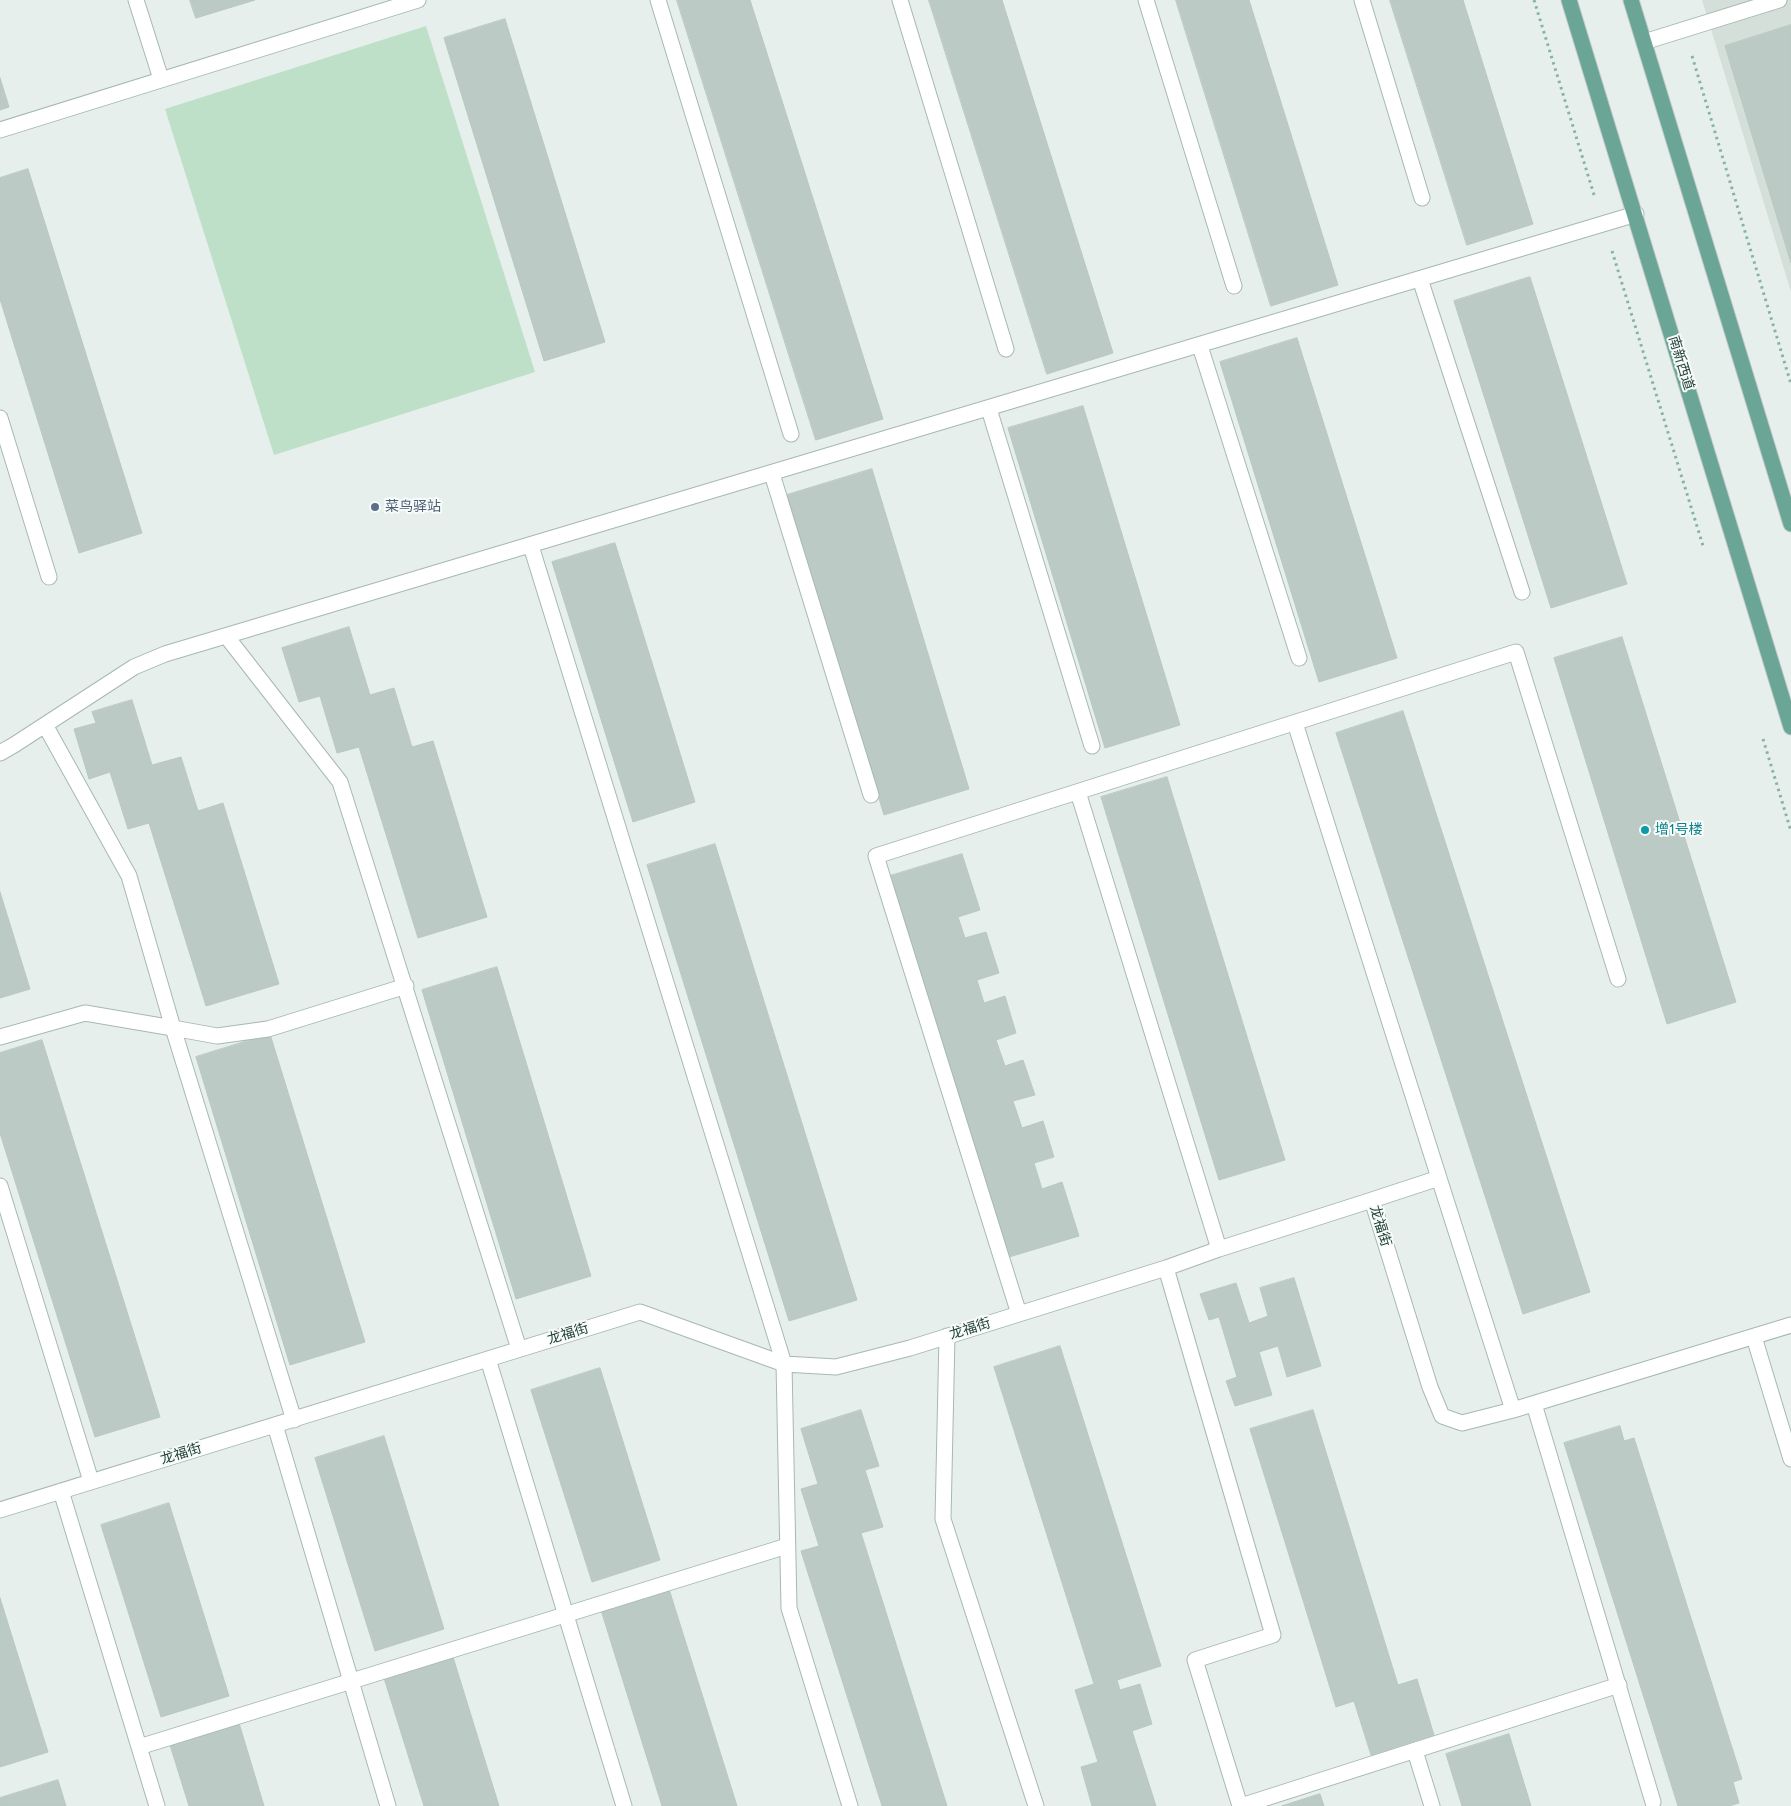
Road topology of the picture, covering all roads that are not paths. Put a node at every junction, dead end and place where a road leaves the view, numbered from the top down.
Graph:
1 (136, 0) edge
2 (418, 0) edge
3 (658, 0) edge
4 (900, 0) edge
5 (1146, 0) edge
6 (1362, 0) edge
7 (1570, 0) edge
8 (1631, 0) edge
9 (1779, 0) edge
10 (399, 3) edge
11 (1644, 42) junction
12 (161, 79) junction
13 (0, 130) edge
14 (1422, 198) dead end
15 (1636, 214) junction
16 (1420, 279) junction
17 (1234, 286) dead end
18 (1200, 346) junction
19 (1006, 349) dead end
20 (989, 408) junction
21 (0, 418) edge
22 (791, 434) dead end
23 (772, 474) junction
24 (1791, 524) edge
25 (531, 546) junction
26 (49, 577) dead end
27 (1522, 592) dead end
28 (227, 637) junction
29 (1298, 658) dead end
30 (1295, 723) junction
31 (45, 725) junction
32 (1791, 727) edge
33 (1092, 746) dead end
34 (0, 753) edge
35 (1078, 792) junction
36 (871, 795) dead end
37 (1618, 979) dead end
38 (406, 986) junction
39 (173, 1028) junction
40 (0, 1037) edge
41 (1439, 1178) junction
42 (0, 1186) edge
43 (1372, 1200) junction
44 (1218, 1248) junction
45 (1166, 1268) junction
46 (1019, 1314) junction
47 (1791, 1325) edge
48 (947, 1336) junction
49 (1754, 1336) junction
50 (520, 1349) junction
51 (488, 1359) junction
52 (784, 1364) junction
53 (1534, 1404) junction
54 (1513, 1410) junction
55 (294, 1420) junction
56 (274, 1425) junction
57 (1791, 1459) edge
58 (91, 1481) junction
59 (61, 1491) junction
60 (0, 1510) edge
61 (787, 1546) junction
62 (567, 1614) junction
63 (350, 1682) junction
64 (1619, 1685) junction
65 (139, 1748) junction
66 (1415, 1751) junction
67 (1653, 1802) dead end
68 (156, 1806) edge
69 (388, 1806) edge
70 (624, 1806) edge
71 (850, 1806) edge
72 (1036, 1806) edge
73 (1241, 1806) edge
74 (1432, 1806) edge

1 - 12 street
2 - 10 street
3 - 22 street
4 - 19 street
5 - 17 street
6 - 14 street
7 - 15 main road, 南新西道
8 - 11 main road
9 - 11 street
10 - 12 street
11 - 24 main road
12 - 13 street
15 - 16 street
15 - 32 main road, 南新西道
16 - 18 street
16 - 27 street
18 - 20 street
18 - 29 street
20 - 23 street
20 - 33 street
21 - 26 street
23 - 25 street
23 - 36 street
25 - 28 street
25 - 52 street
28 - 31 street
28 - 38 street
30 - 35 street
30 - 37 street
30 - 41 street
31 - 34 street
31 - 39 street
35 - 44 street
35 - 46 street
38 - 39 street
38 - 50 street
39 - 40 street
39 - 55 street
41 - 43 street
41 - 54 street
42 - 58 street
43 - 44 street, 龙福街
43 - 54 street, 龙福街
44 - 45 street, 龙福街
45 - 46 street, 龙福街
45 - 73 street
46 - 48 street, 龙福街
47 - 49 street, 龙福街
48 - 52 street, 龙福街
48 - 72 street
49 - 53 street, 龙福街
49 - 57 street
50 - 51 street, 龙福街
50 - 52 street, 龙福街
51 - 55 street, 龙福街
51 - 62 street
52 - 61 street
53 - 54 street, 龙福街
53 - 64 street
55 - 56 street, 龙福街
56 - 58 street, 龙福街
56 - 63 street
58 - 59 street, 龙福街
59 - 60 street, 龙福街
59 - 65 street
61 - 62 street
61 - 71 street
62 - 63 street
62 - 70 street
63 - 65 street
63 - 69 street
64 - 66 street
64 - 67 street
65 - 68 street
66 - 73 street
66 - 74 street

